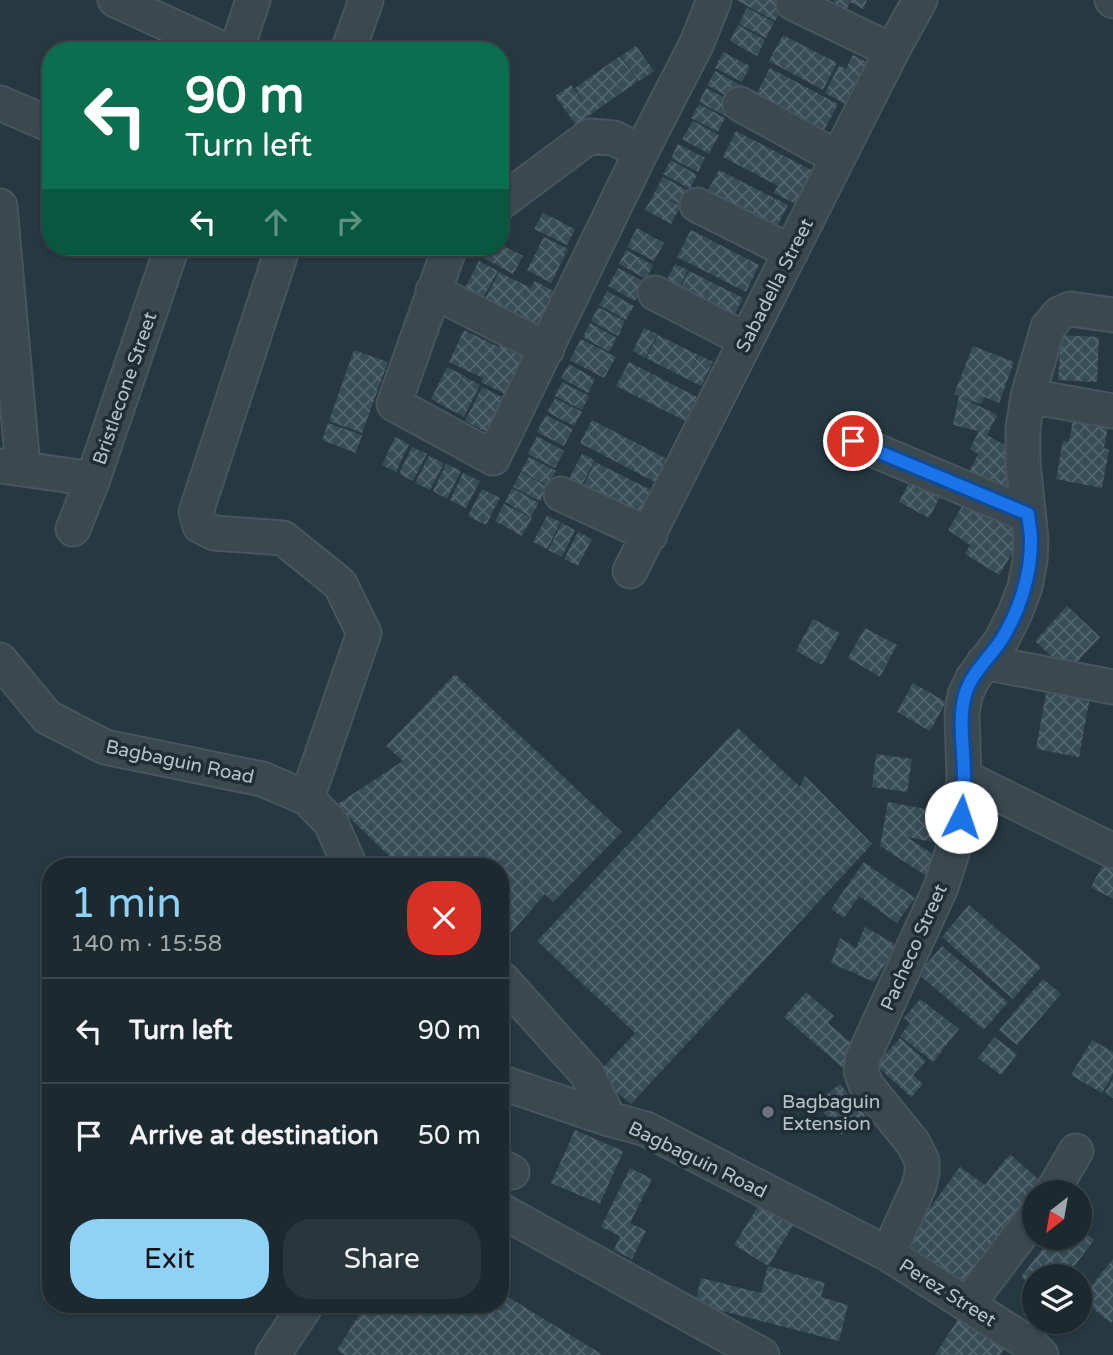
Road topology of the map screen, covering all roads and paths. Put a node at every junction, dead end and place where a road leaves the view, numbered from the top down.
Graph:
1 (115, 0) edge
2 (253, 0) edge
3 (366, 0) edge
4 (714, 0) edge
5 (920, 0) edge
6 (793, 3) dead end
7 (207, 42) edge
8 (239, 42) edge
9 (351, 42) edge
10 (891, 51) junction
11 (0, 103) edge
12 (740, 104) dead end
13 (42, 121) edge
14 (641, 152) junction
15 (838, 158) junction
16 (509, 196) edge
17 (697, 205) dead end
18 (0, 206) edge
19 (791, 252) junction
20 (169, 256) edge
21 (280, 256) edge
22 (447, 256) edge
23 (433, 291) junction
24 (655, 293) dead end
25 (1113, 315) edge
26 (746, 340) junction
27 (547, 349) junction
28 (1028, 396) junction
29 (1113, 411) edge
30 (853, 441) dead end
31 (12, 467) edge
32 (93, 479) junction
33 (561, 494) dead end
34 (1028, 514) junction
35 (74, 529) dead end
36 (650, 535) junction
37 (630, 571) dead end
38 (0, 660) edge
39 (984, 662) junction
40 (1113, 687) edge
41 (964, 777) junction
42 (307, 798) junction
43 (1113, 851) edge
44 (346, 858) edge
45 (509, 987) edge
46 (509, 1085) edge
47 (609, 1119) junction
48 (1076, 1151) dead end
49 (1059, 1180) edge
50 (509, 1215) edge
51 (1022, 1233) edge
52 (888, 1254) junction
53 (968, 1304) junction
54 (301, 1313) edge
55 (273, 1355) edge
56 (762, 1355) edge
57 (1041, 1355) edge

1 - 7 street
2 - 8 street
3 - 9 street
4 - 14 street
5 - 10 street, Sabadella Street
6 - 10 street
10 - 15 street, Sabadella Street
11 - 13 street
12 - 15 street
14 - 16 street
14 - 27 street
15 - 19 street, Sabadella Street
17 - 19 street
18 - 31 street
19 - 26 street, Sabadella Street
20 - 32 street, Bristlecone Street
21 - 42 street
22 - 23 street
23 - 27 street
23 - 27 street
24 - 26 street
25 - 28 street, Pacheco Street
26 - 36 street, Sabadella Street
28 - 29 street
28 - 34 street, Pacheco Street
30 - 34 street
31 - 32 street
32 - 35 street, Bristlecone Street
33 - 36 street
34 - 39 street, Pacheco Street
36 - 37 street, Sabadella Street
38 - 42 street, Bagbaguin Road
39 - 40 street
39 - 41 street, Pacheco Street
41 - 43 street
41 - 52 street, Pacheco Street
42 - 44 street, Bagbaguin Road
45 - 47 street
46 - 47 street, Bagbaguin Road
47 - 52 street, Bagbaguin Road
48 - 49 street
50 - 56 street
51 - 53 street
52 - 53 street, Perez Street
53 - 57 street, Perez Street
54 - 55 street

